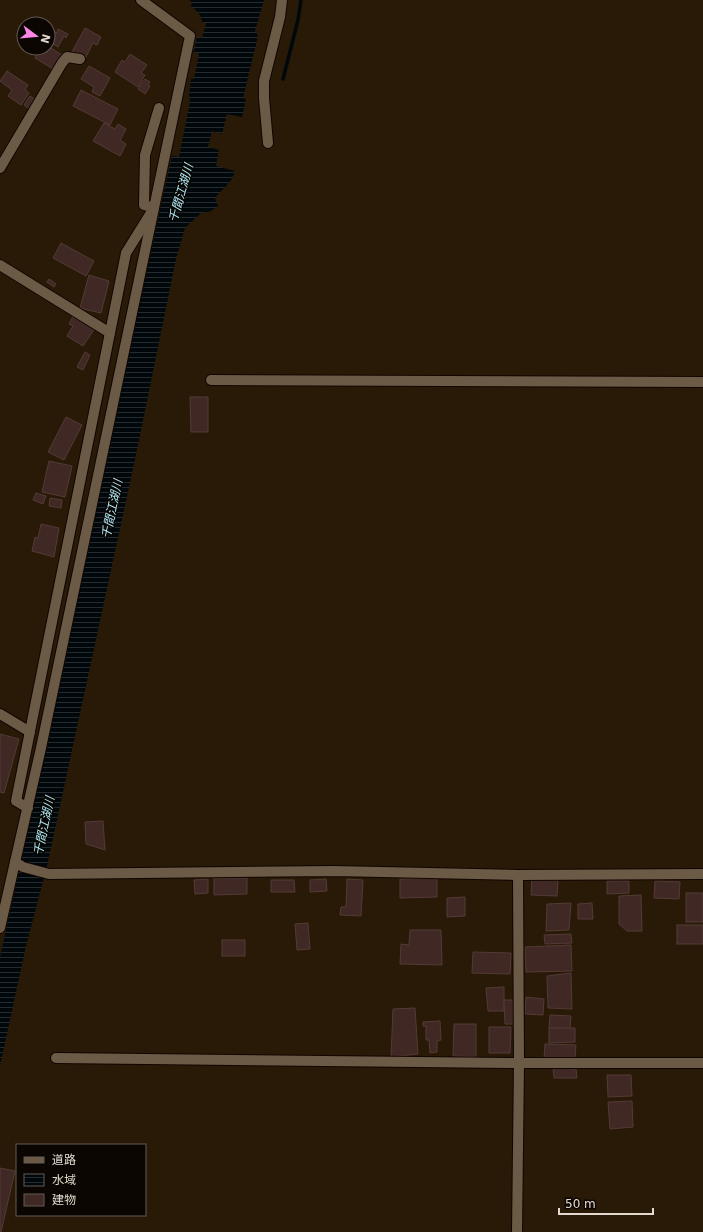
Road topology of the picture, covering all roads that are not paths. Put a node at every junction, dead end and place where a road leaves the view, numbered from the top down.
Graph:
1 (141, 0) edge
2 (282, 0) edge
3 (80, 60) dead end
4 (159, 108) dead end
5 (268, 143) dead end
6 (0, 168) edge
7 (154, 208) junction
8 (0, 265) edge
9 (110, 333) junction
10 (211, 380) dead end
11 (703, 382) edge
12 (0, 714) edge
13 (30, 732) junction
14 (28, 808) junction
15 (19, 864) junction
16 (703, 874) edge
17 (518, 875) junction
18 (0, 928) edge
19 (56, 1058) dead end
20 (519, 1063) junction
21 (703, 1063) edge
22 (517, 1232) edge

1 - 7 street
2 - 5 street
3 - 6 street
4 - 7 street
7 - 9 street
7 - 14 street
8 - 9 street
9 - 13 street
10 - 11 street
12 - 13 street
13 - 14 street
14 - 15 street
15 - 17 street
15 - 18 street
16 - 17 street
17 - 20 street
19 - 20 street
20 - 21 street
20 - 22 street

